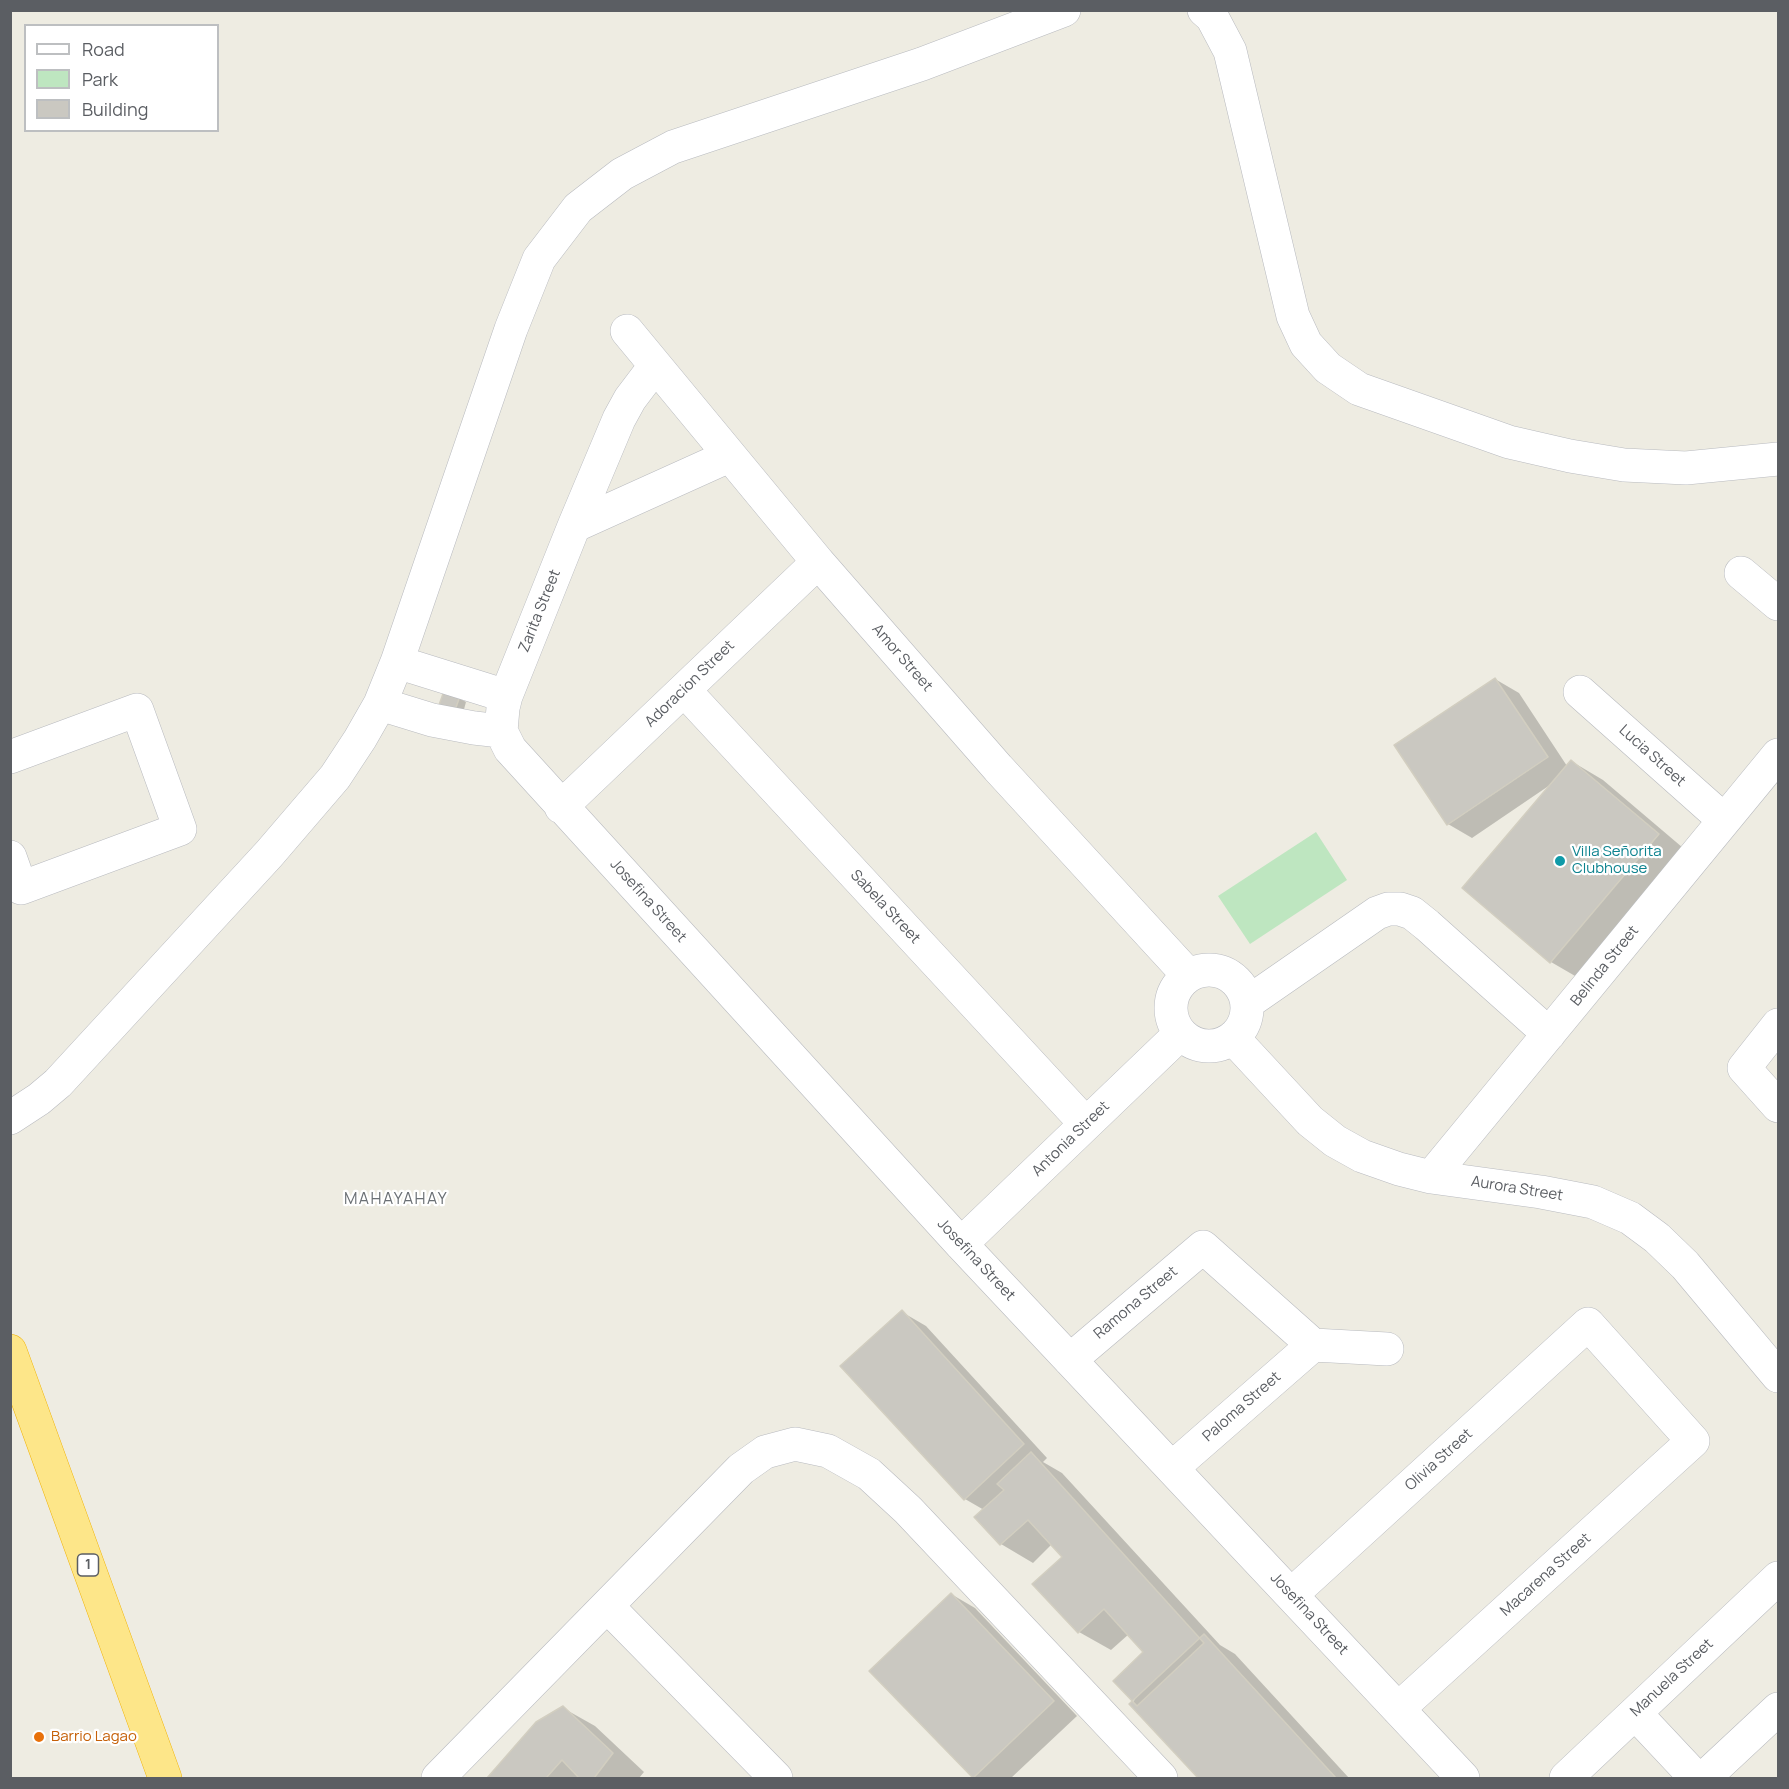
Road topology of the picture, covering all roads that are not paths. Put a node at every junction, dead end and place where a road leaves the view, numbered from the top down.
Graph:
1 (1064, 10) edge
2 (1204, 10) edge
3 (627, 331) dead end
4 (655, 366) junction
5 (729, 456) junction
6 (1763, 461) edge
7 (574, 526) junction
8 (818, 562) junction
9 (1741, 573) dead end
10 (1779, 604) edge
11 (397, 662) junction
12 (684, 690) junction
13 (1580, 692) dead end
14 (506, 696) junction
15 (380, 704) junction
16 (501, 731) junction
17 (1779, 754) edge
18 (10, 757) edge
19 (561, 807) junction
20 (1724, 820) junction
21 (10, 857) edge
22 (1188, 975) junction
23 (1247, 1003) junction
24 (1779, 1025) edge
25 (1180, 1034) junction
26 (1549, 1034) junction
27 (1233, 1038) junction
28 (1779, 1106) edge
29 (10, 1118) edge
30 (1086, 1124) junction
31 (1431, 1177) junction
32 (961, 1244) junction
33 (1588, 1324) joint
34 (1313, 1346) junction
35 (1388, 1349) dead end
36 (10, 1351) edge
37 (1070, 1360) junction
38 (1779, 1376) edge
39 (1172, 1468) junction
40 (1779, 1578) edge
41 (1290, 1595) junction
42 (607, 1606) junction
43 (1779, 1708) edge
44 (1398, 1709) junction
45 (1635, 1713) junction
46 (165, 1779) edge
47 (438, 1779) edge
48 (776, 1779) edge
49 (1161, 1779) edge
50 (1463, 1779) edge
51 (1566, 1779) edge
52 (1696, 1779) edge
53 (1704, 1779) edge

1 - 11 street
2 - 6 street
3 - 4 street, Amor Street
4 - 5 street, Amor Street
4 - 7 street, Zarita Street
5 - 7 street
5 - 8 street, Amor Street
7 - 14 street, Zarita Street
8 - 12 street, Adoracion Street
8 - 22 street, Amor Street
9 - 10 street
11 - 14 street
11 - 15 street
12 - 19 street, Adoracion Street
12 - 30 street, Sabela Street
13 - 20 street, Lucia Street
14 - 16 street, Zarita Street
15 - 16 street
15 - 29 street
16 - 19 street, Josefina Street
17 - 20 street, Belinda Street
18 - 21 street
19 - 32 street, Josefina Street
20 - 26 street, Belinda Street
22 - 23 street
22 - 25 street
23 - 26 street
23 - 27 street
24 - 28 street
25 - 27 street
25 - 30 street, Antonia Street
26 - 31 street, Belinda Street
27 - 31 street, Aurora Street
30 - 32 street, Antonia Street
31 - 38 street, Aurora Street
32 - 37 street, Josefina Street
33 - 41 street, Olivia Street
33 - 44 street, Macarena Street
34 - 35 street
34 - 37 street, Ramona Street
34 - 39 street, Paloma Street
36 - 46 highway, 1
37 - 39 street, Josefina Street
39 - 41 street, Josefina Street
40 - 45 street, Manuela Street
41 - 44 street, Josefina Street
42 - 47 street
42 - 48 street
42 - 49 street
43 - 53 street
44 - 50 street, Josefina Street
45 - 51 street, Manuela Street
45 - 52 street

